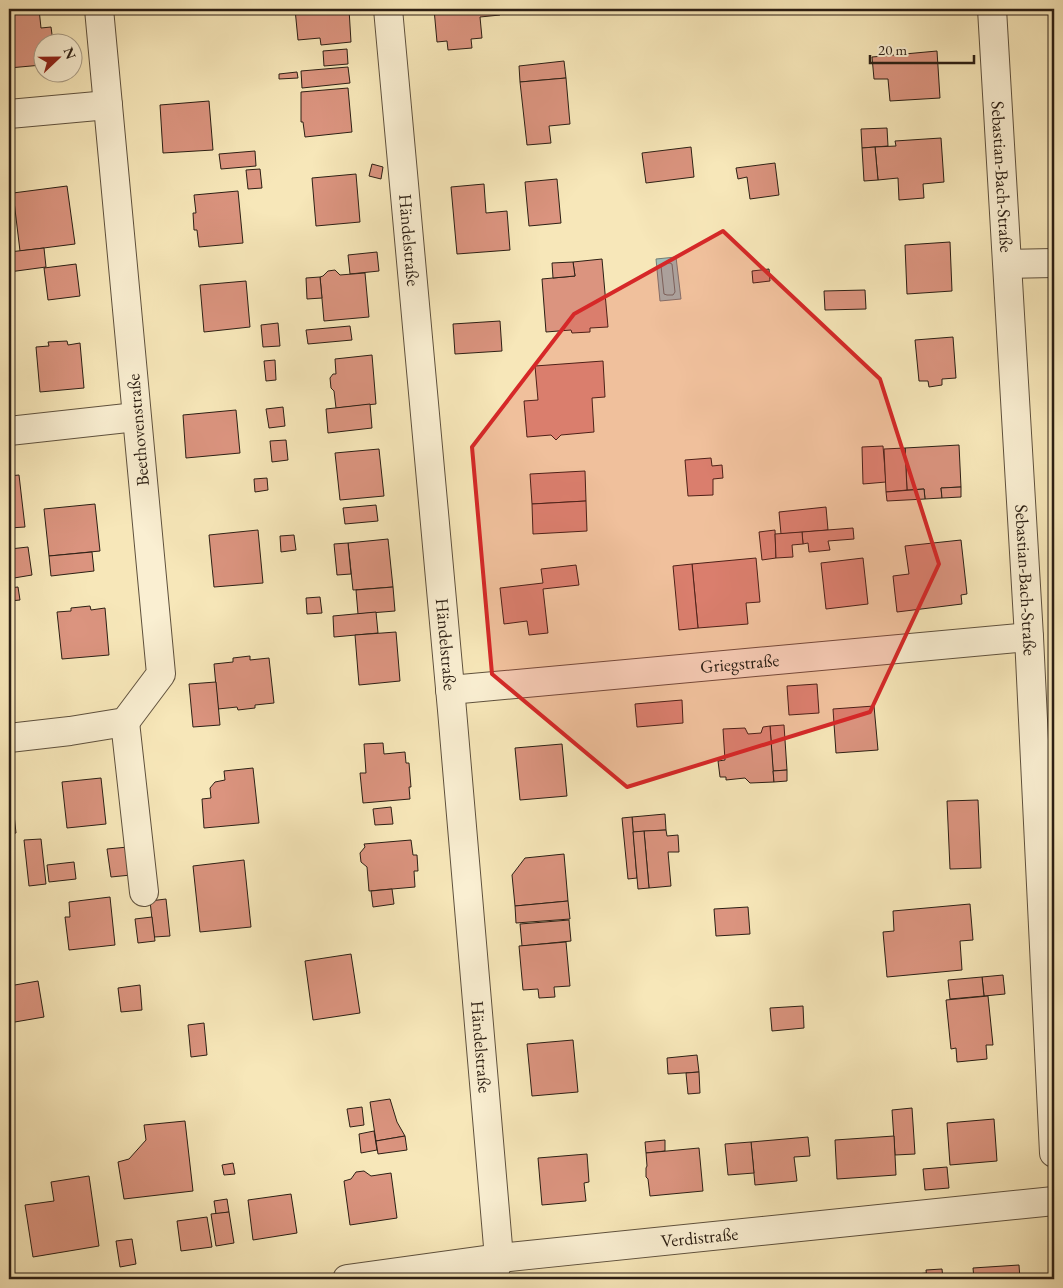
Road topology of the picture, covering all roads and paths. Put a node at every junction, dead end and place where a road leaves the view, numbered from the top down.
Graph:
1 (99, 9) edge
2 (388, 9) edge
3 (992, 9) edge
4 (108, 104) junction
5 (9, 114) edge
6 (1054, 263) edge
7 (1008, 264) junction
8 (136, 417) junction
9 (9, 431) edge
10 (1029, 637) junction
11 (450, 690) junction
12 (125, 722) junction
13 (9, 738) edge
14 (144, 892) dead end
15 (1054, 1153) edge
16 (1054, 1201) edge
17 (496, 1269) edge
18 (347, 1279) edge

1 - 4 street, Beethovenstraße
2 - 11 street, Händelstraße
3 - 7 street, Sebastian-Bach-Straße
4 - 5 street
4 - 8 street, Beethovenstraße
6 - 7 street
7 - 10 street, Sebastian-Bach-Straße
8 - 9 street
8 - 12 street, Beethovenstraße
10 - 11 street, Griegstraße
10 - 15 street, Sebastian-Bach-Straße
11 - 17 street, Händelstraße
12 - 13 street
12 - 14 street
16 - 17 street, Verdistraße
17 - 18 street, Verdistraße

